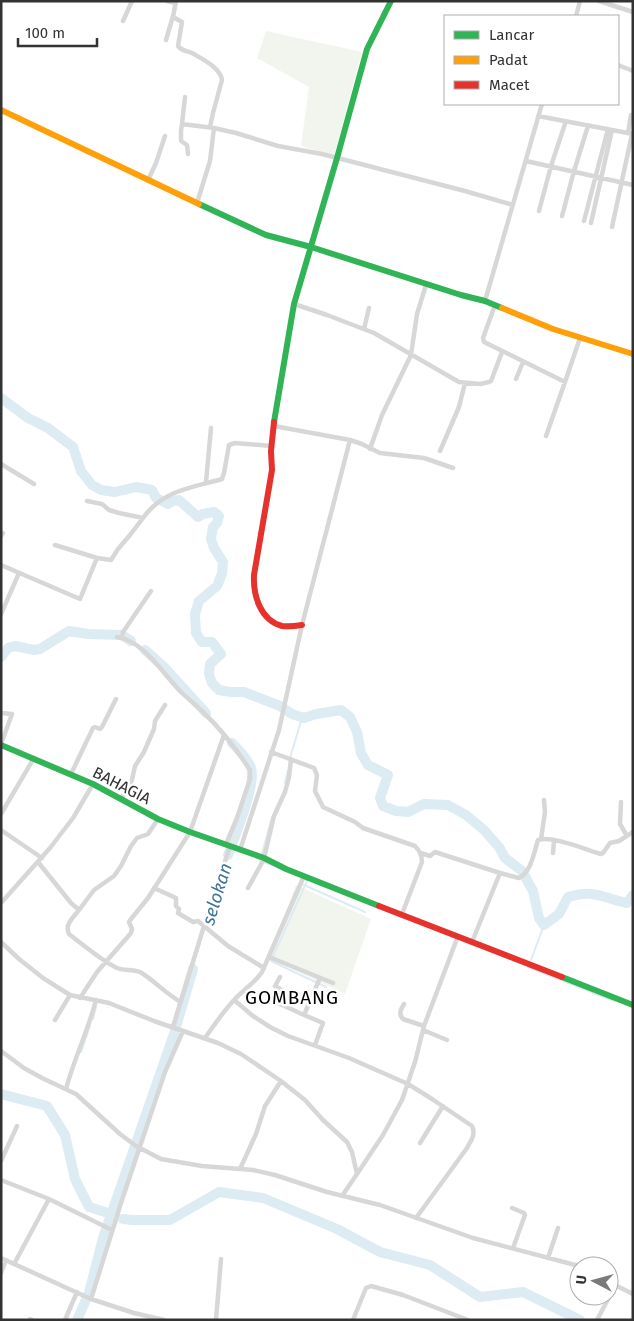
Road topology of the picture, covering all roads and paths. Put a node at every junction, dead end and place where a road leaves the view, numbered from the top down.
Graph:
1 (131, 1) edge
2 (167, 1) edge
3 (391, 1) edge
4 (580, 1) edge
5 (599, 1) edge
6 (175, 2) edge
7 (633, 12) edge
8 (576, 15) edge
9 (173, 16) junction
10 (123, 21) dead end
11 (166, 40) dead end
12 (619, 65) edge
13 (633, 71) edge
14 (185, 97) dead end
15 (542, 105) edge
16 (1, 110) edge
17 (631, 115) dead end
18 (538, 116) junction
19 (566, 121) junction
20 (182, 124) junction
21 (588, 126) junction
22 (212, 128) junction
23 (610, 130) junction
24 (631, 133) edge
25 (165, 136) dead end
26 (188, 154) dead end
27 (337, 158) junction
28 (526, 161) junction
29 (551, 166) junction
30 (574, 172) junction
31 (595, 177) junction
32 (602, 178) junction
33 (148, 180) junction
34 (622, 182) junction
35 (633, 185) edge
36 (590, 198) junction
37 (596, 200) junction
38 (197, 203) junction
39 (513, 205) junction
40 (539, 211) dead end
41 (562, 216) dead end
42 (584, 221) dead end
43 (591, 223) dead end
44 (612, 227) dead end
45 (311, 248) junction
46 (426, 285) junction
47 (485, 301) junction
48 (294, 304) junction
49 (495, 305) junction
50 (369, 308) dead end
51 (364, 329) junction
52 (580, 338) junction
53 (502, 352) junction
54 (411, 354) junction
55 (633, 354) edge
56 (523, 362) junction
57 (516, 379) dead end
58 (565, 382) junction
59 (465, 383) junction
60 (274, 426) junction
61 (211, 428) dead end
62 (546, 436) dead end
63 (350, 440) junction
64 (270, 446) junction
65 (370, 449) junction
66 (440, 450) dead end
67 (1, 464) edge
68 (453, 468) dead end
69 (206, 482) junction
70 (34, 484) dead end
71 (87, 501) dead end
72 (143, 518) junction
73 (55, 545) dead end
74 (97, 558) junction
75 (1, 565) edge
76 (19, 573) junction
77 (151, 591) dead end
78 (1, 614) edge
79 (302, 625) junction
80 (116, 699) dead end
81 (165, 704) dead end
82 (1, 713) edge
83 (224, 735) junction
84 (1, 744) edge
85 (271, 752) junction
86 (34, 758) junction
87 (289, 758) junction
88 (71, 774) junction
89 (93, 784) junction
90 (121, 799) junction
91 (544, 800) dead end
92 (622, 802) dead end
93 (1, 814) edge
94 (158, 819) junction
95 (1, 830) edge
96 (190, 832) junction
97 (633, 832) edge
98 (626, 836) junction
99 (541, 839) junction
100 (554, 841) junction
101 (232, 847) junction
102 (421, 853) junction
103 (553, 853) dead end
104 (262, 859) junction
105 (40, 860) junction
106 (500, 872) junction
107 (303, 878) junction
108 (154, 888) junction
109 (248, 888) dead end
110 (1, 903) edge
111 (79, 910) junction
112 (402, 914) junction
113 (204, 926) junction
114 (458, 936) junction
115 (1, 942) edge
116 (472, 942) junction
117 (269, 957) junction
118 (107, 962) junction
119 (264, 968) junction
120 (280, 977) dead end
121 (320, 979) junction
122 (333, 983) dead end
123 (70, 995) junction
124 (80, 998) junction
125 (96, 1000) junction
126 (234, 1000) junction
127 (181, 1002) junction
128 (404, 1004) dead end
129 (633, 1005) edge
130 (304, 1015) junction
131 (55, 1020) dead end
132 (175, 1028) junction
133 (424, 1028) junction
134 (183, 1031) junction
135 (205, 1038) junction
136 (447, 1040) dead end
137 (315, 1045) junction
138 (1, 1051) edge
139 (281, 1081) junction
140 (408, 1084) junction
141 (66, 1089) junction
142 (444, 1106) junction
143 (17, 1126) dead end
144 (420, 1143) dead end
145 (136, 1146) junction
146 (1, 1161) edge
147 (240, 1169) junction
148 (356, 1174) junction
149 (1, 1180) edge
150 (342, 1196) junction
151 (49, 1199) junction
152 (512, 1208) dead end
153 (416, 1218) junction
154 (558, 1228) dead end
155 (108, 1229) junction
156 (512, 1248) junction
157 (548, 1258) junction
158 (4, 1259) edge
159 (221, 1259) dead end
160 (569, 1263) edge
161 (14, 1264) junction
162 (1, 1272) edge
163 (619, 1288) edge
164 (79, 1293) junction
165 (633, 1294) edge
166 (90, 1298) junction
167 (604, 1306) edge
168 (598, 1318) edge
169 (65, 1320) edge
170 (164, 1320) edge
171 (216, 1320) edge
172 (353, 1320) edge
173 (468, 1320) edge

1 - 10 street
2 - 6 street
3 - 27 street
4 - 8 street
5 - 7 street
6 - 9 street
9 - 11 street
9 - 22 street
12 - 13 street
14 - 20 street
15 - 18 street
16 - 33 street
17 - 24 street
18 - 19 street
18 - 28 street
19 - 21 street
19 - 29 street
20 - 22 street
20 - 26 street
21 - 23 street
21 - 30 street
22 - 27 street
22 - 38 street
23 - 24 street
23 - 31 street
23 - 32 street
24 - 34 street
25 - 33 street
27 - 39 street
27 - 45 street
28 - 29 street
28 - 39 street
29 - 30 street
29 - 40 street
30 - 31 street
30 - 41 street
31 - 32 street
31 - 36 street
32 - 34 street
32 - 37 street
33 - 38 street
34 - 35 street
34 - 44 street
36 - 37 street
36 - 42 street
37 - 43 street
38 - 45 street
39 - 47 street
45 - 46 street
45 - 48 street
46 - 47 street
46 - 54 street
47 - 49 street
48 - 51 street
48 - 60 street
49 - 52 street
49 - 53 street
50 - 51 street
51 - 54 street
52 - 55 street
52 - 58 street
53 - 56 street
53 - 59 street
54 - 59 street
54 - 65 street
56 - 57 street
56 - 58 street
58 - 62 street
59 - 66 street
60 - 63 street
60 - 64 street
61 - 69 street
63 - 65 street
63 - 79 street
64 - 69 street
64 - 79 street
65 - 68 street
67 - 70 street
69 - 72 street
71 - 72 street
72 - 74 street
73 - 74 street
74 - 76 street
75 - 76 street
76 - 78 street
77 - 83 street
79 - 85 street
80 - 88 street
81 - 90 street
82 - 84 street
83 - 96 street
83 - 101 street
84 - 86 street, BAHAGIA
85 - 87 street
85 - 101 street
86 - 88 street, BAHAGIA
86 - 93 street
87 - 102 street
87 - 104 street
88 - 89 street, BAHAGIA
89 - 90 street, BAHAGIA
89 - 105 street
90 - 94 street, BAHAGIA
91 - 99 street
92 - 98 street
94 - 96 street, BAHAGIA
94 - 111 street
95 - 105 street
96 - 101 street, BAHAGIA
96 - 108 street
97 - 98 street
98 - 100 street
99 - 100 street
99 - 106 street
100 - 103 street
101 - 104 street, BAHAGIA
101 - 113 street
102 - 106 street
102 - 112 street
104 - 107 street, BAHAGIA
104 - 109 street
105 - 110 street
105 - 111 street
106 - 116 street
107 - 112 street, BAHAGIA
107 - 117 street
108 - 113 street
108 - 118 street
111 - 118 street
112 - 114 street, BAHAGIA
113 - 119 street
113 - 127 street
114 - 116 street, BAHAGIA
114 - 133 street
115 - 123 street
116 - 129 street, BAHAGIA
117 - 119 street
117 - 121 street
118 - 124 street
118 - 127 street
119 - 126 street
120 - 130 street
121 - 122 street
121 - 130 street
123 - 124 street
123 - 131 street
124 - 125 street
125 - 132 street
125 - 141 street
126 - 135 street
126 - 137 street
127 - 132 street
128 - 133 street
130 - 137 street
132 - 134 street
133 - 136 street
133 - 140 street
134 - 135 street
134 - 145 street
135 - 139 street
137 - 140 street
138 - 141 street
139 - 147 street
139 - 148 street
140 - 142 street
140 - 148 street
141 - 145 street
142 - 144 street
142 - 153 street
143 - 146 street
145 - 147 street
145 - 155 street
147 - 150 street
148 - 150 street
149 - 151 street
150 - 153 street
151 - 155 street
151 - 161 street
152 - 156 street
153 - 156 street
154 - 157 street
155 - 166 street
156 - 157 street
157 - 160 street
158 - 161 street
158 - 162 street
159 - 171 street
161 - 164 street
163 - 165 street
164 - 166 street
164 - 169 street
166 - 170 street
167 - 168 street
172 - 173 street

